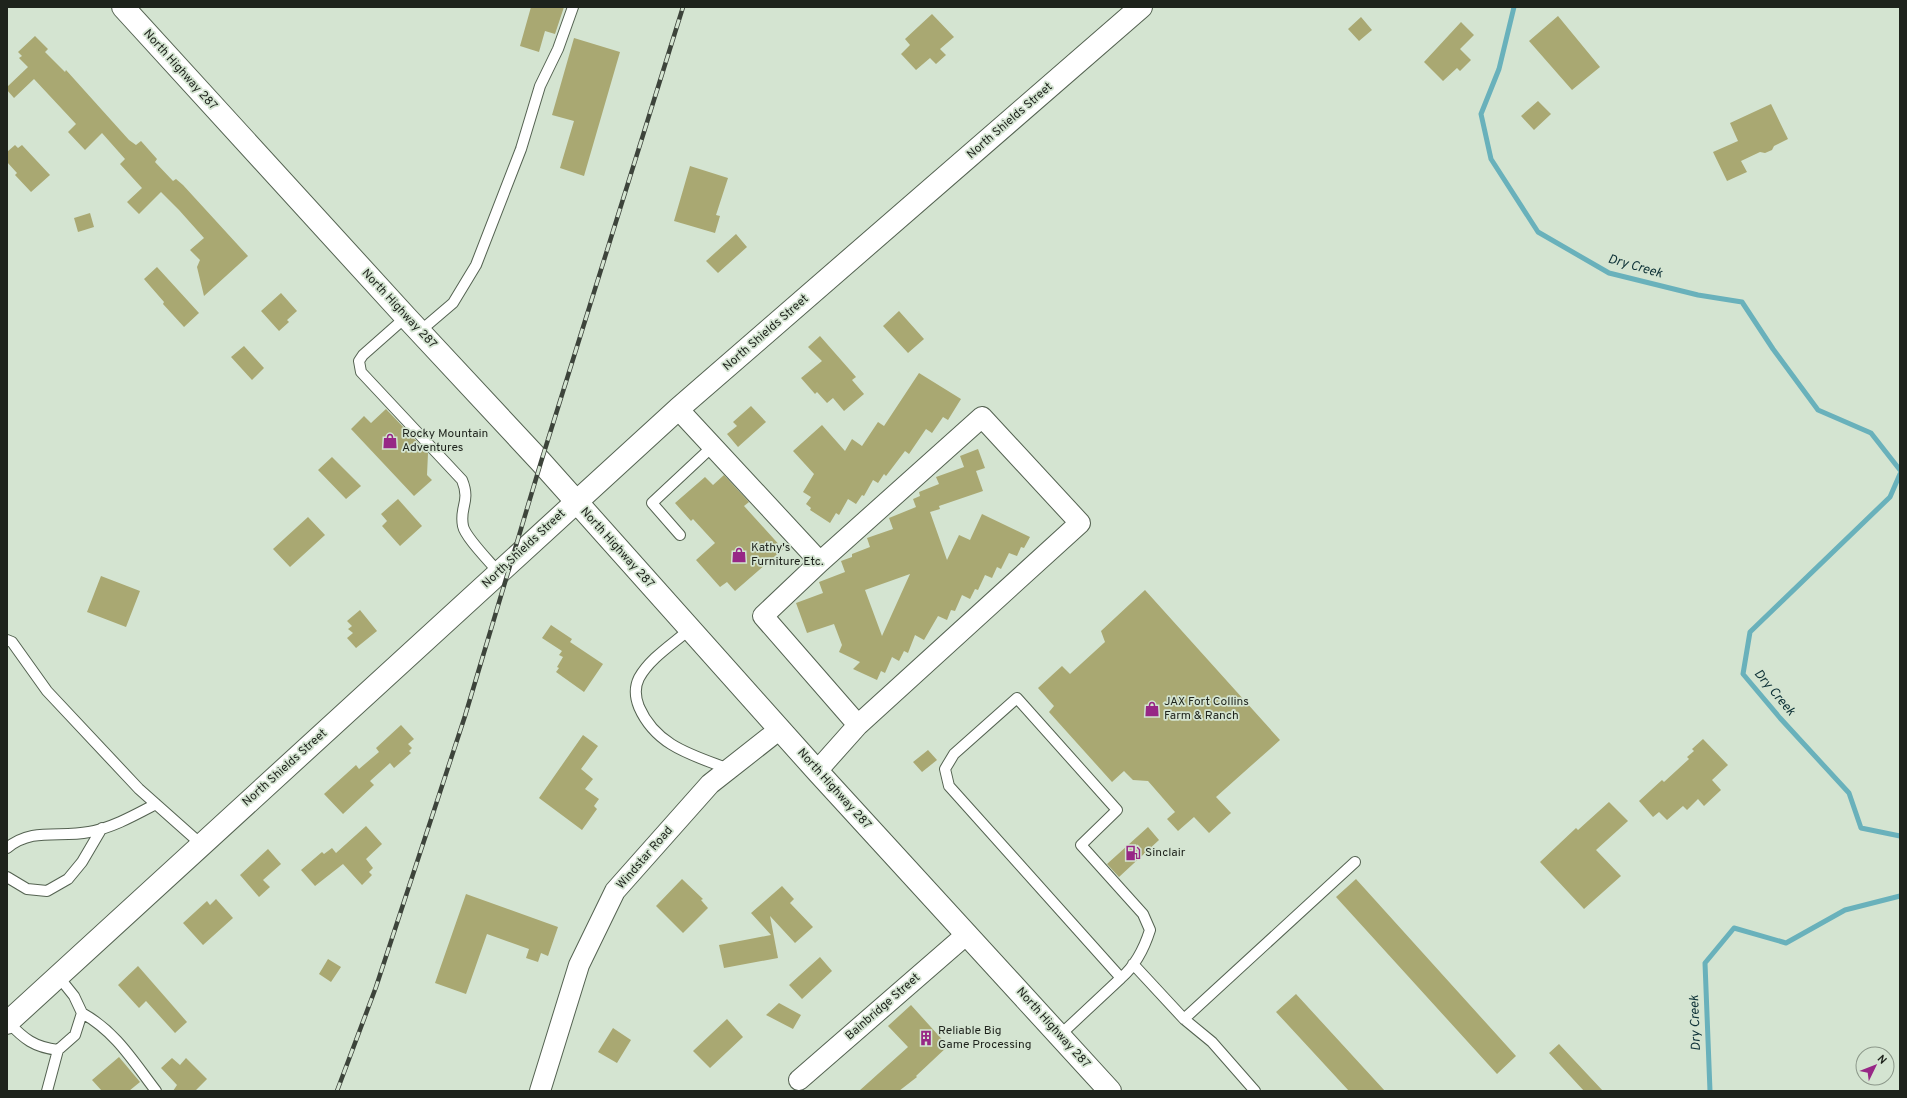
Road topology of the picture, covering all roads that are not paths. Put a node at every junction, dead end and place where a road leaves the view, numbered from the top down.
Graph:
1 (123, 7) edge
2 (573, 7) edge
3 (1141, 7) edge
4 (412, 325) junction
5 (678, 409) junction
6 (713, 446) junction
7 (575, 502) junction
8 (680, 535) dead end
9 (820, 562) junction
10 (499, 573) junction
11 (690, 629) junction
12 (7, 640) edge
13 (858, 725) junction
14 (780, 729) junction
15 (729, 769) junction
16 (817, 771) junction
17 (156, 804) junction
18 (102, 828) junction
19 (202, 845) junction
20 (7, 848) edge
21 (1355, 862) dead end
22 (7, 877) edge
23 (967, 934) junction
24 (1133, 964) junction
25 (58, 976) junction
26 (1121, 978) junction
27 (82, 1013) junction
28 (1184, 1019) junction
29 (7, 1022) edge
30 (1060, 1035) junction
31 (58, 1050) junction
32 (799, 1080) dead end
33 (47, 1091) edge
34 (156, 1091) edge
35 (540, 1091) edge
36 (1110, 1091) edge
37 (1255, 1091) edge

1 - 4 main road, North Highway 287
2 - 4 lane
3 - 5 main road, North Shields Street
4 - 7 main road, North Highway 287
4 - 10 lane
5 - 6 street
5 - 7 main road, North Shields Street
6 - 8 lane
6 - 9 street
7 - 10 main road, North Shields Street
7 - 11 main road, North Highway 287
9 - 13 street
9 - 13 street
10 - 19 main road, North Shields Street
11 - 14 main road, North Highway 287
11 - 15 lane
12 - 17 lane
13 - 16 street
14 - 15 street, Windstar Road
14 - 16 main road, North Highway 287
15 - 35 street, Windstar Road
16 - 23 main road, North Highway 287
17 - 18 lane
17 - 19 lane
18 - 20 lane
18 - 22 lane
19 - 25 main road, North Shields Street
21 - 28 lane
23 - 30 main road, North Highway 287
23 - 32 street, Bainbridge Street
24 - 26 lane
24 - 26 lane
24 - 28 lane
25 - 27 lane
25 - 29 main road, North Shields Street
26 - 30 lane
27 - 31 lane
27 - 34 lane
28 - 37 lane
29 - 31 lane
30 - 36 main road, North Highway 287
31 - 33 lane

